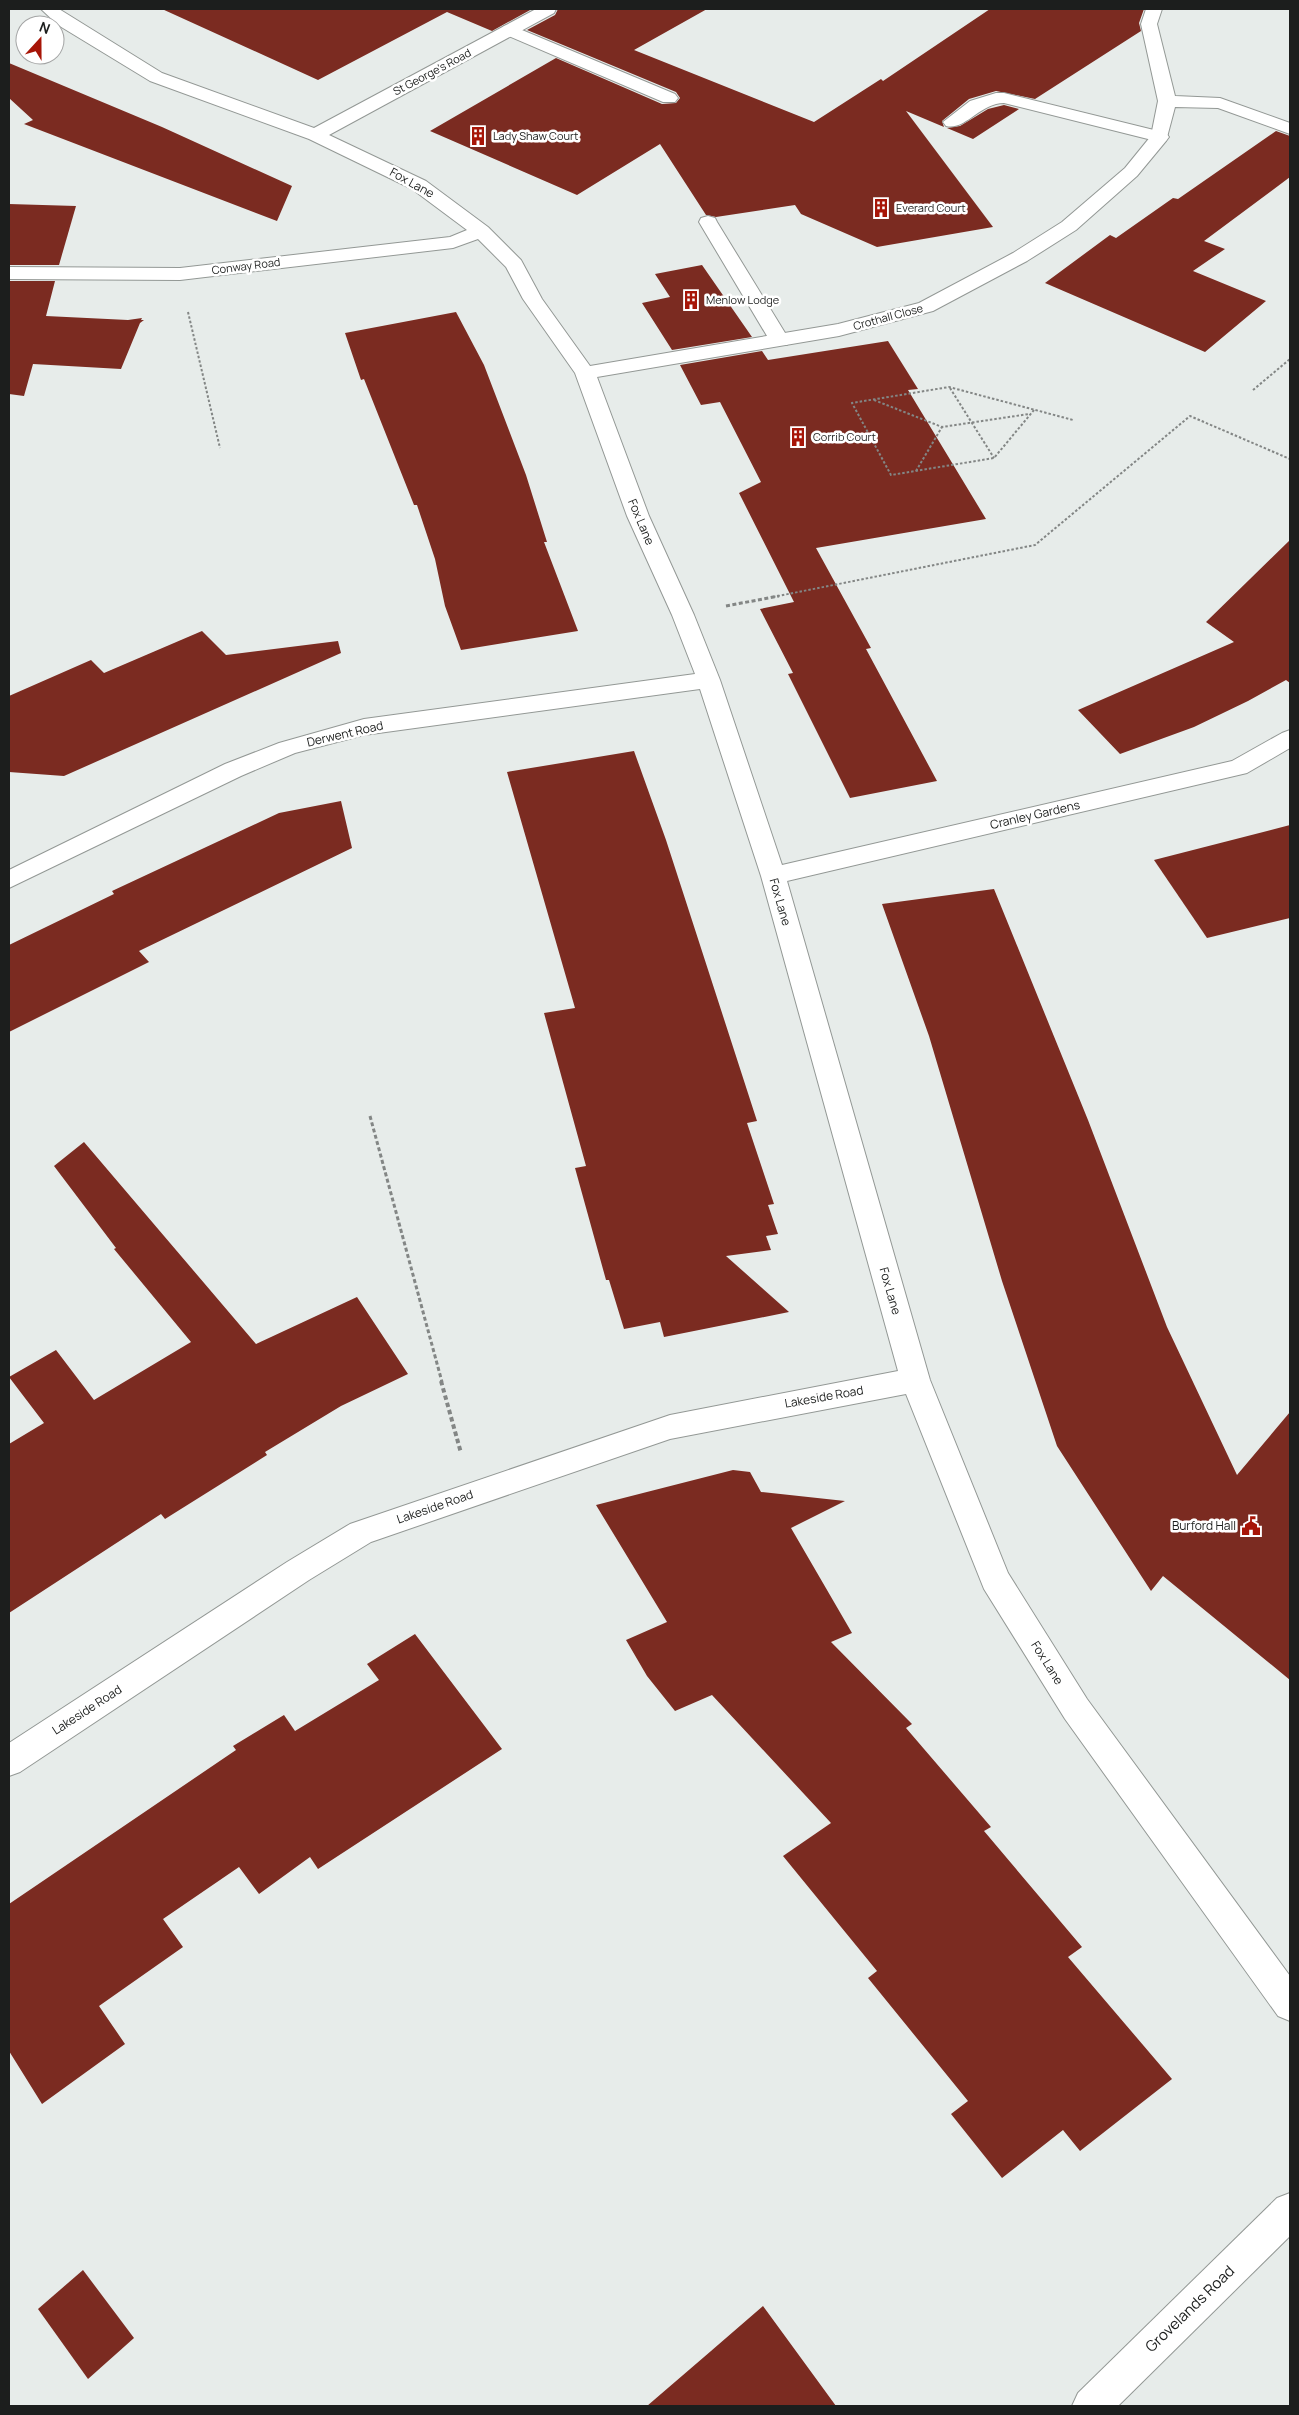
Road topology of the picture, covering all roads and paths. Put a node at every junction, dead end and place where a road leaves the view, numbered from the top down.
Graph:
1 (49, 9) edge
2 (548, 9) edge
3 (1154, 9) edge
4 (510, 30) junction
5 (669, 98) dead end
6 (1167, 101) junction
7 (952, 122) dead end
8 (1290, 128) edge
9 (315, 135) junction
10 (1160, 137) junction
11 (708, 222) dead end
12 (481, 231) junction
13 (9, 273) edge
14 (180, 274) junction
15 (780, 341) junction
16 (1290, 359) edge
17 (585, 373) junction
18 (949, 387) junction
19 (1253, 390) dead end
20 (874, 400) junction
21 (1034, 410) junction
22 (1030, 414) junction
23 (1073, 420) dead end
24 (972, 422) junction
25 (942, 427) junction
26 (220, 448) dead end
27 (994, 458) junction
28 (1290, 459) edge
29 (916, 471) junction
30 (683, 615) junction
31 (709, 680) junction
32 (1290, 738) edge
33 (773, 876) junction
34 (9, 880) edge
35 (370, 1116) dead end
36 (915, 1380) junction
37 (472, 1495) junction
38 (9, 1761) edge
39 (1290, 2004) edge
40 (1290, 2211) edge
41 (1091, 2406) edge

1 - 9 street, Fox Lane
2 - 4 street, St George's Road
3 - 6 street, Crothall Close
4 - 5 street
4 - 9 street, St George's Road
6 - 8 street
6 - 10 street, Crothall Close
7 - 10 street
9 - 12 street, Fox Lane
10 - 15 street, Crothall Close
11 - 15 street
12 - 14 street, Conway Road
12 - 17 street, Fox Lane
13 - 14 street, Conway Road
14 - 26 path
15 - 17 street, Crothall Close
16 - 19 path
17 - 30 street, Fox Lane
18 - 20 path
18 - 21 path
18 - 24 path
20 - 25 path
20 - 29 path
21 - 22 path
21 - 23 path
22 - 24 path
22 - 27 path
24 - 25 path
24 - 27 path
25 - 29 path
27 - 29 path
28 - 30 path
30 - 31 street, Fox Lane
31 - 33 street, Fox Lane
31 - 34 street, Derwent Road
32 - 33 street, Cranley Gardens
33 - 36 street, Fox Lane
35 - 37 path
36 - 37 street, Lakeside Road
36 - 39 street, Fox Lane
37 - 38 street, Lakeside Road
40 - 41 street, Grovelands Road

